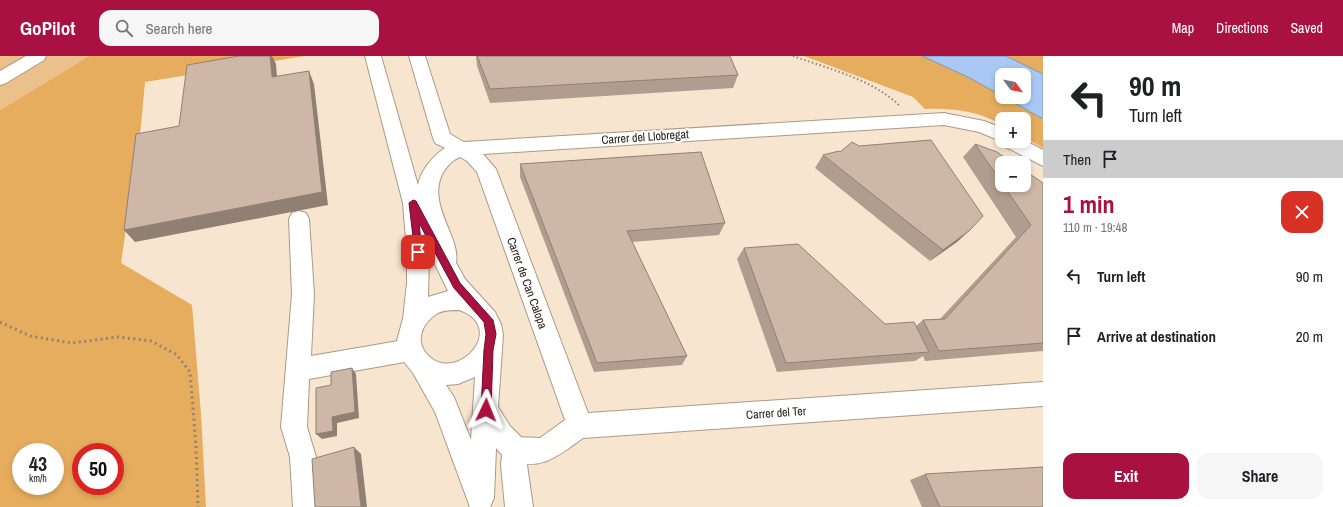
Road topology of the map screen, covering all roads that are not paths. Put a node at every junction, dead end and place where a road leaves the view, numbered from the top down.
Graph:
1 (38, 56) edge
2 (373, 56) edge
3 (417, 56) edge
4 (0, 79) edge
5 (995, 132) edge
6 (1023, 148) edge
7 (462, 149) junction
8 (1043, 159) edge
9 (413, 203) junction
10 (300, 218) dead end
11 (446, 266) junction
12 (471, 303) junction
13 (414, 320) junction
14 (488, 350) junction
15 (416, 359) junction
16 (297, 370) junction
17 (1043, 394) edge
18 (486, 410) junction
19 (580, 426) junction
20 (516, 450) junction
21 (480, 503) edge
22 (307, 507) edge
23 (519, 507) edge

1 - 4 main road
2 - 9 main road
3 - 7 main road, Carrer de Can Calopa
5 - 7 main road, Carrer del Llobregat
6 - 8 main road
7 - 11 main road, Carrer del Llobregat
7 - 19 main road, Carrer de Can Calopa
9 - 11 main road
9 - 13 main road
10 - 16 main road
11 - 12 main road
12 - 13 main road
12 - 14 main road
13 - 15 main road
14 - 15 main road
14 - 18 main road
15 - 16 main road
15 - 21 main road
16 - 22 main road
17 - 19 main road, Carrer del Ter
18 - 20 main road
18 - 21 main road
19 - 20 main road, Carrer del Ter
20 - 23 main road

